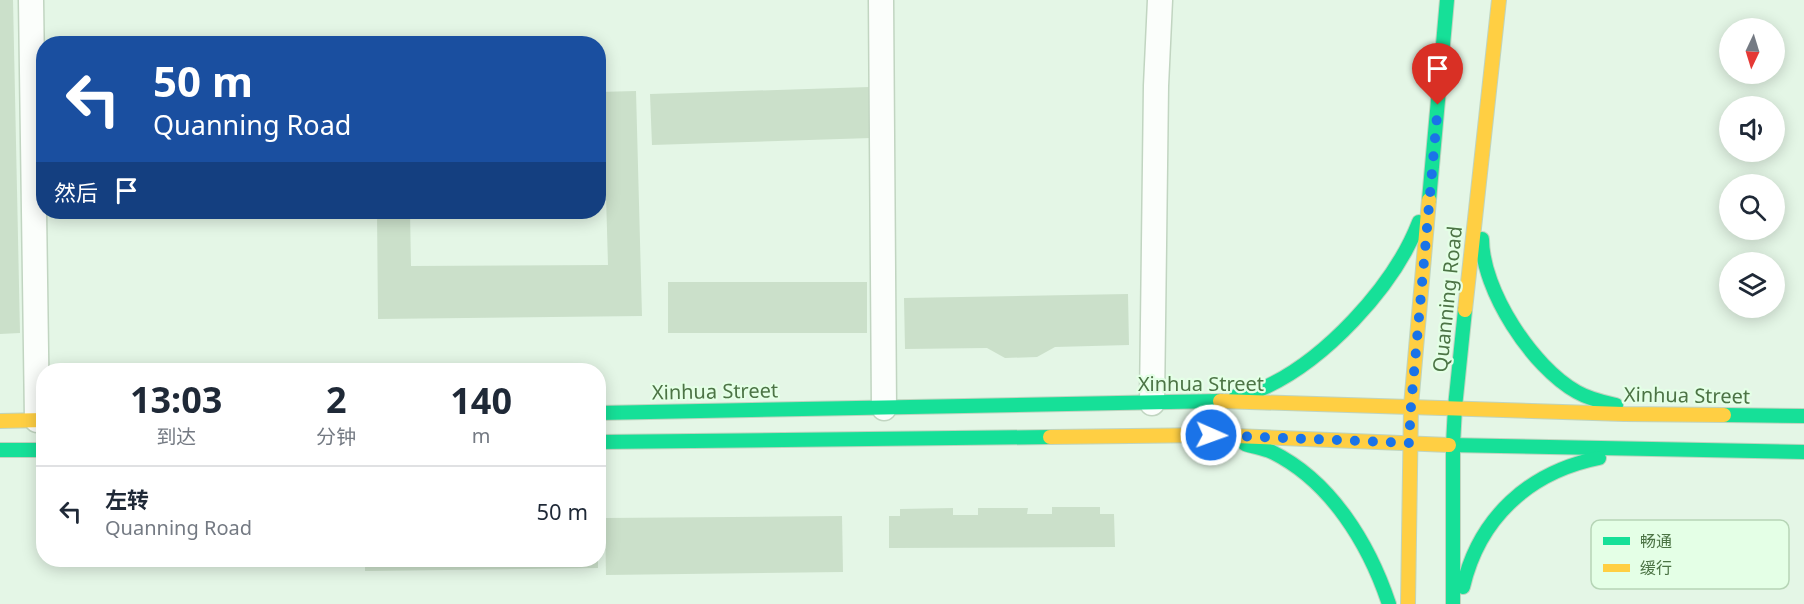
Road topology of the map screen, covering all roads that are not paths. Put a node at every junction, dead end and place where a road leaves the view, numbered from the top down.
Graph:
1 (31, 0) edge
2 (881, 0) edge
3 (1160, 0) edge
4 (1447, 0) edge
5 (1498, 0) edge
6 (1432, 168) junction
7 (1479, 183) junction
8 (39, 363) edge
9 (1214, 401) junction
10 (1152, 403) junction
11 (1411, 406) junction
12 (1455, 407) junction
13 (884, 408) junction
14 (606, 413) edge
15 (1705, 415) junction
16 (1804, 416) edge
17 (36, 420) edge
18 (0, 421) edge
19 (1211, 435) junction
20 (606, 442) edge
21 (1409, 443) junction
22 (1453, 445) junction
23 (0, 450) edge
24 (36, 450) edge
25 (1685, 450) junction
26 (1804, 452) edge
27 (1389, 604) edge
28 (1408, 604) edge
29 (1454, 604) edge
30 (1461, 604) edge

1 - 8 street
2 - 13 street
3 - 10 street
4 - 6 main road, Quanning Road
5 - 7 main road, Quanning Road
6 - 9 main road
6 - 11 main road, Quanning Road
7 - 12 main road, Quanning Road
7 - 15 main road
9 - 10 main road, Xinhua Street
9 - 11 main road, Xinhua Street
10 - 13 main road, Xinhua Street
11 - 12 main road, Xinhua Street
11 - 21 main road, Quanning Road
12 - 15 main road, Xinhua Street
12 - 22 main road, Quanning Road
13 - 14 main road, Xinhua Street
15 - 16 main road, Xinhua Street
17 - 18 main road
19 - 20 main road
19 - 21 main road
19 - 27 main road
21 - 22 main road
21 - 28 main road, Quanning Road
22 - 25 main road
22 - 29 main road, Quanning Road
23 - 24 main road
25 - 26 main road
25 - 30 main road

